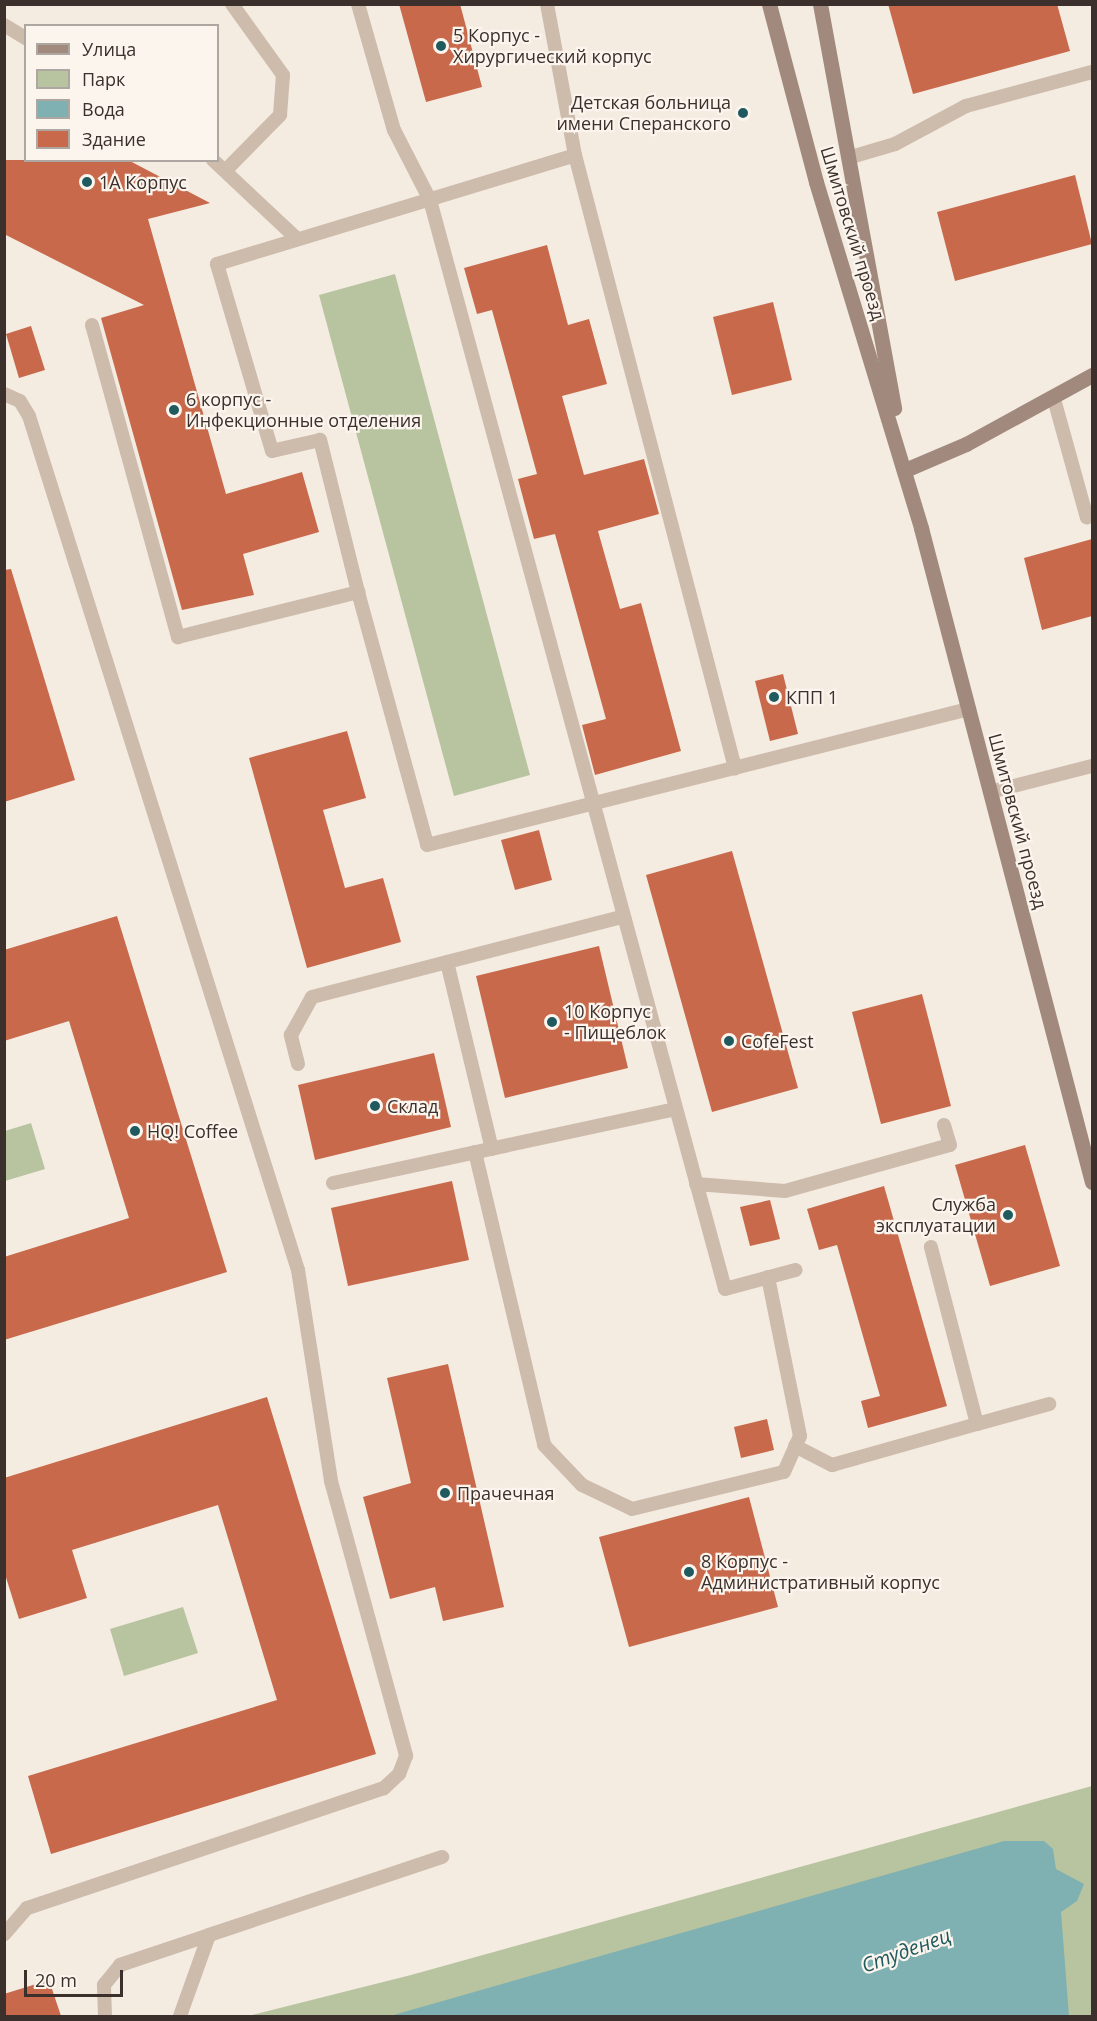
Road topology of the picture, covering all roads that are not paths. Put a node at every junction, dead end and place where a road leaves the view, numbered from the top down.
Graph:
1 (232, 4) edge
2 (358, 4) edge
3 (547, 4) edge
4 (770, 4) edge
5 (820, 4) edge
6 (4, 25) edge
7 (24, 38) edge
8 (1092, 72) edge
9 (575, 155) junction
10 (851, 157) junction
11 (216, 162) edge
12 (227, 170) junction
13 (430, 200) junction
14 (297, 239) junction
15 (92, 325) dead end
16 (1092, 375) edge
17 (4, 394) edge
18 (1054, 399) junction
19 (905, 470) junction
20 (1087, 518) dead end
21 (358, 592) junction
22 (969, 709) junction
23 (1092, 766) edge
24 (735, 768) junction
25 (990, 792) junction
26 (592, 804) junction
27 (621, 917) junction
28 (447, 962) junction
29 (298, 1064) dead end
30 (675, 1109) junction
31 (944, 1125) dead end
32 (492, 1149) junction
33 (475, 1152) junction
34 (1092, 1174) edge
35 (333, 1184) dead end
36 (696, 1184) junction
37 (931, 1246) dead end
38 (796, 1270) dead end
39 (768, 1277) junction
40 (1049, 1404) dead end
41 (977, 1424) junction
42 (795, 1446) junction
43 (442, 1857) dead end
44 (4, 1934) edge
45 (208, 1935) junction
46 (105, 2016) edge
47 (180, 2016) edge

1 - 12 lane
2 - 13 lane
3 - 9 lane
4 - 19 main road, Шмитовский проезд
5 - 10 main road, Шмитовский проезд
6 - 7 lane
8 - 10 lane
9 - 13 lane
9 - 24 lane
10 - 19 main road, Шмитовский проезд
11 - 12 lane
12 - 14 lane
13 - 14 lane
13 - 26 lane
14 - 21 lane
15 - 21 lane
16 - 18 main road
17 - 44 lane
18 - 19 main road
18 - 20 lane
19 - 22 main road, Шмитовский проезд
21 - 26 lane
22 - 24 lane
22 - 25 main road, Шмитовский проезд
23 - 25 lane
24 - 26 lane
25 - 34 main road, Шмитовский проезд
26 - 27 lane
27 - 28 lane
27 - 30 lane
28 - 29 lane
28 - 32 lane
30 - 32 lane
30 - 36 lane
31 - 36 lane
32 - 33 lane
33 - 35 lane
33 - 42 lane
36 - 39 lane
37 - 41 lane
38 - 39 lane
39 - 42 lane
40 - 41 lane
41 - 42 lane
43 - 45 lane
45 - 46 lane
45 - 47 lane

